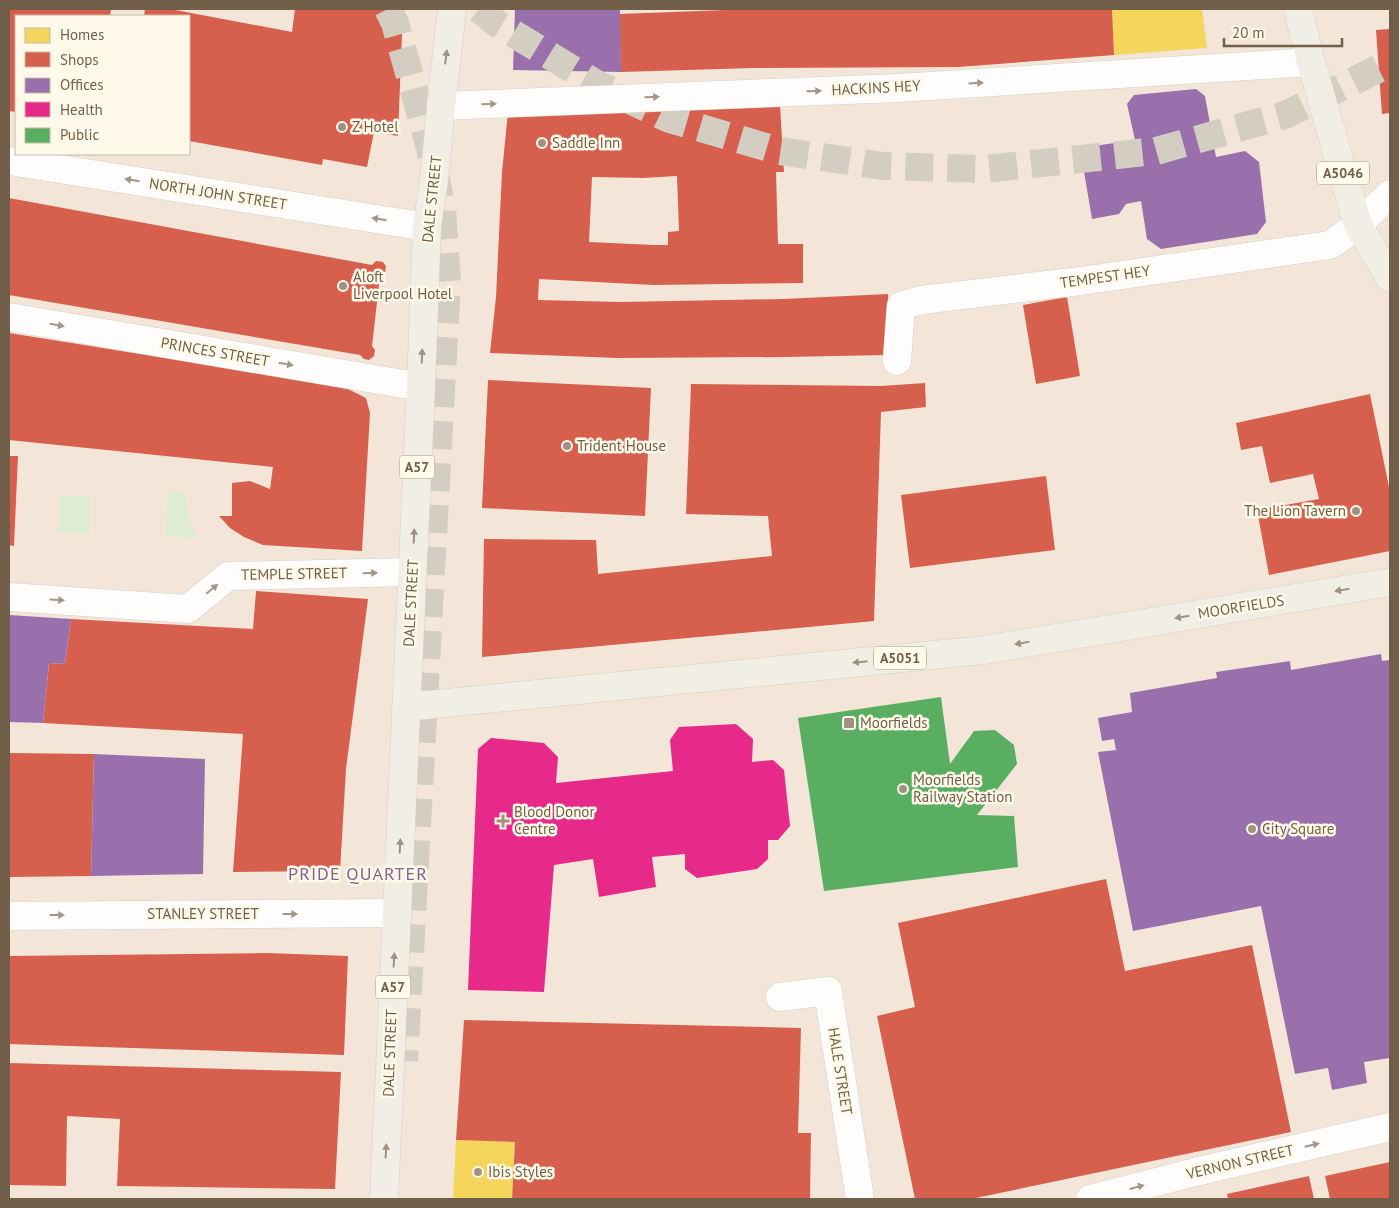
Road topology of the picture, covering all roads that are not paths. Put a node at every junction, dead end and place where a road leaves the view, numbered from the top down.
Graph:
1 (452, 9) edge
2 (1298, 9) edge
3 (1311, 62) junction
4 (440, 106) junction
5 (9, 161) edge
6 (1390, 194) edge
7 (1358, 225) junction
8 (427, 227) junction
9 (1390, 278) edge
10 (9, 317) edge
11 (898, 361) dead end
12 (421, 387) junction
13 (412, 572) junction
14 (1390, 582) edge
15 (9, 597) edge
16 (406, 707) junction
17 (397, 913) junction
18 (9, 916) edge
19 (780, 997) dead end
20 (1390, 1127) edge
21 (384, 1199) edge
22 (860, 1199) edge
23 (1090, 1199) edge

4 -> 1 main road, DALE STREET / A57
2 - 3 main road, A5046
4 -> 3 street, HACKINS HEY
3 - 7 main road, A5046
4 - 8 main road, DALE STREET / A57
8 -> 5 street, NORTH JOHN STREET
6 - 7 street
7 - 9 main road, A5046
7 - 11 street, TEMPEST HEY
12 -> 8 main road, DALE STREET / A57
10 -> 12 street, PRINCES STREET
13 -> 12 main road, DALE STREET / A57
15 -> 13 street, TEMPLE STREET
13 - 16 main road, DALE STREET / A57
14 -> 16 main road, MOORFIELDS / A5051
17 -> 16 main road, DALE STREET / A57
18 -> 17 street, STANLEY STREET
21 -> 17 main road, DALE STREET / A57
19 - 22 street, HALE STREET
23 -> 20 street, VERNON STREET

